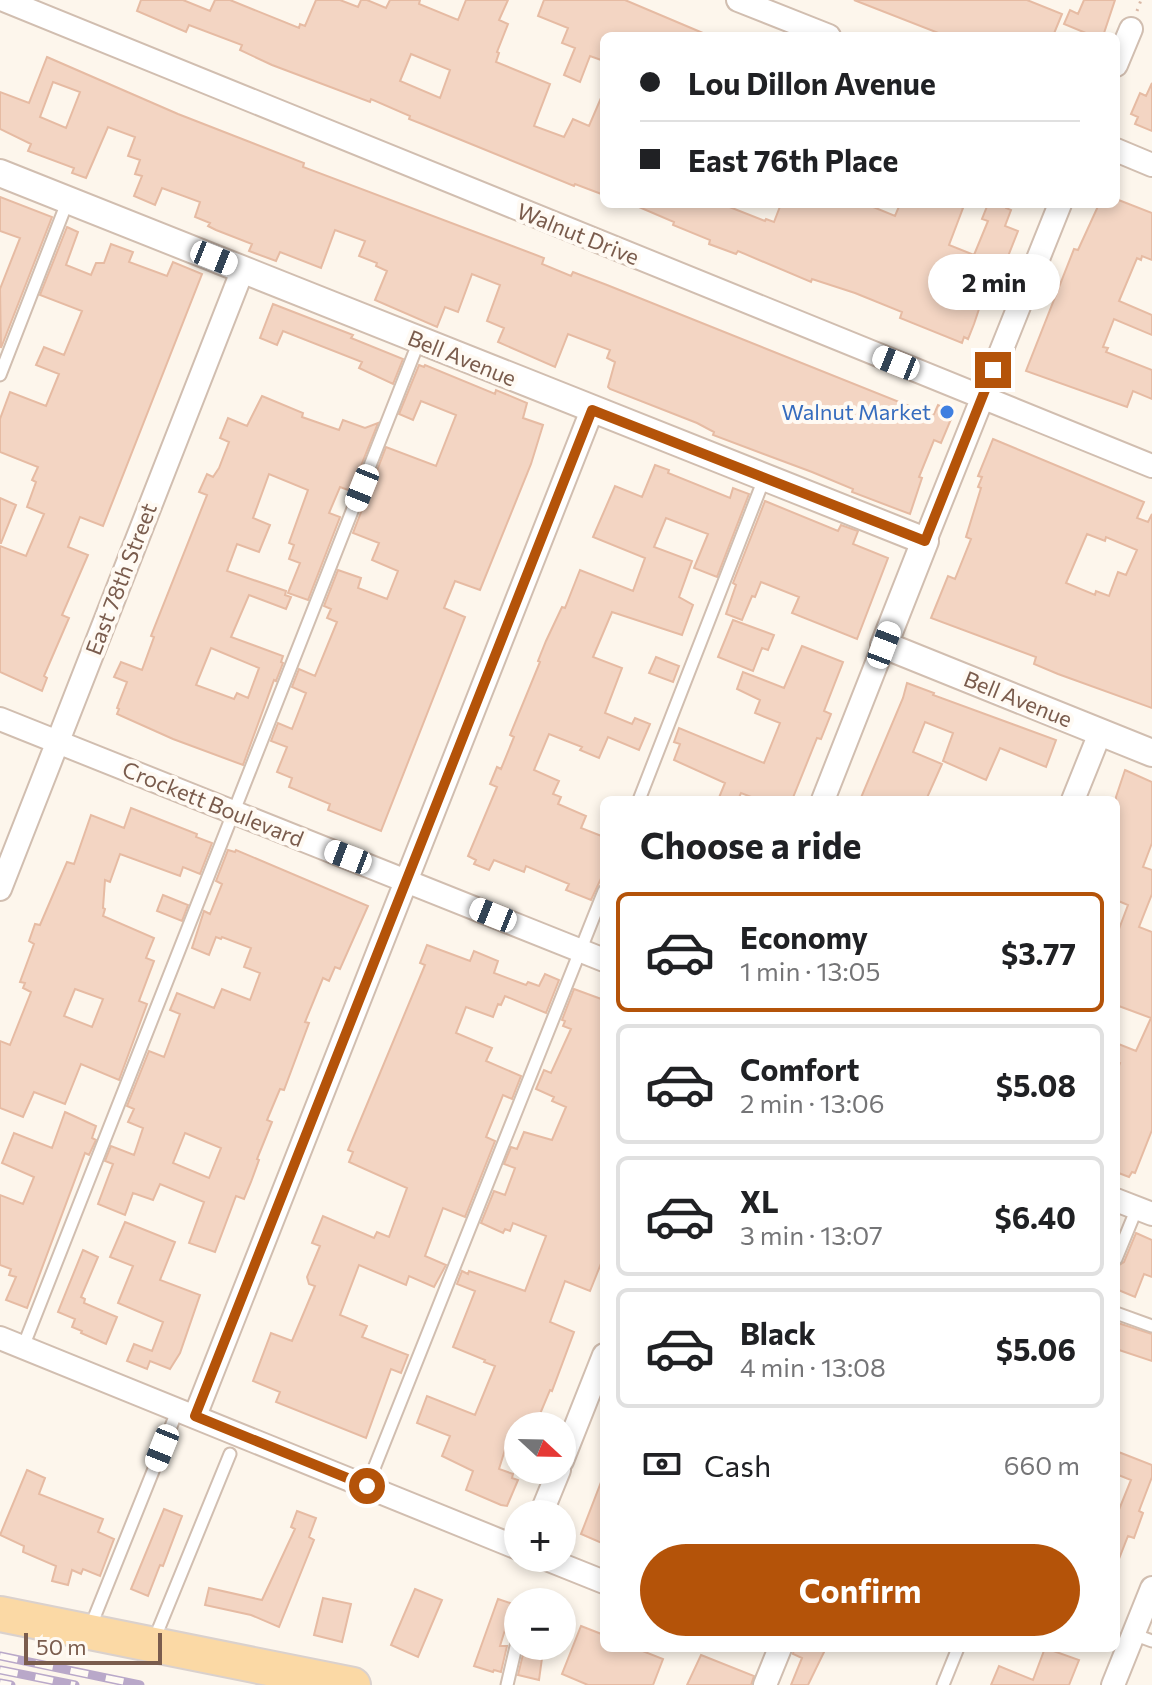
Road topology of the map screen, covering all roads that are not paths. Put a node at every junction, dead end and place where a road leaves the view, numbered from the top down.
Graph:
1 (4, 0) edge
2 (738, 0) edge
3 (1131, 29) dead end
4 (819, 32) edge
5 (1120, 55) edge
6 (1120, 152) edge
7 (1152, 165) edge
8 (0, 173) edge
9 (68, 200) junction
10 (1058, 208) edge
11 (243, 269) junction
12 (420, 341) junction
13 (0, 375) edge
14 (982, 398) junction
15 (592, 410) junction
16 (1152, 466) edge
17 (764, 478) junction
18 (925, 541) junction
19 (884, 645) junction
20 (0, 719) edge
21 (1100, 733) junction
22 (57, 742) junction
23 (1152, 753) edge
24 (641, 796) edge
25 (825, 796) edge
26 (1075, 796) edge
27 (234, 812) junction
28 (406, 880) junction
29 (0, 889) edge
30 (600, 901) edge
31 (581, 951) junction
32 (600, 958) edge
33 (1142, 1209) edge
34 (1120, 1251) edge
35 (1120, 1314) edge
36 (1152, 1326) edge
37 (0, 1338) edge
38 (23, 1347) junction
39 (600, 1365) edge
40 (186, 1413) junction
41 (576, 1426) edge
42 (230, 1454) dead end
43 (367, 1486) junction
44 (504, 1542) edge
45 (576, 1571) edge
46 (600, 1580) edge
47 (1152, 1588) edge
48 (0, 1614) edge
49 (89, 1632) junction
50 (1143, 1638) edge
51 (152, 1644) junction
52 (777, 1652) edge
53 (956, 1652) edge
54 (513, 1660) edge
55 (351, 1685) edge
56 (507, 1685) edge
57 (765, 1685) edge
58 (943, 1685) edge
59 (1113, 1685) edge

1 - 14 street, Walnut Drive
2 - 4 street
3 - 5 street
6 - 7 street
8 - 9 street, Bell Avenue
9 - 11 street, Bell Avenue
9 - 13 lane
10 - 14 street
11 - 12 street, Bell Avenue
11 - 22 street, East 78th Street
12 - 15 street, Bell Avenue
12 - 27 lane
14 - 16 street, Walnut Drive
14 - 18 street
15 - 17 street, Bell Avenue
15 - 28 street
17 - 18 street, Bell Avenue
17 - 24 lane
18 - 19 street
19 - 21 street, Bell Avenue
19 - 25 street
20 - 22 street, Crockett Boulevard
21 - 23 street, Bell Avenue
21 - 26 street
22 - 27 street, Crockett Boulevard
22 - 29 street, East 78th Street
27 - 28 street, Crockett Boulevard
27 - 38 lane
28 - 31 street, Crockett Boulevard
28 - 40 street
30 - 31 lane
31 - 32 street, Crockett Boulevard
31 - 43 lane
33 - 34 lane
35 - 36 lane
37 - 38 street
38 - 40 street
39 - 41 street
40 - 43 street
40 - 49 lane
42 - 51 lane
43 - 44 street
45 - 46 street
47 - 50 street
48 - 49 main road
49 - 51 main road
50 - 59 street
51 - 55 main road
52 - 57 street
53 - 58 lane
54 - 56 lane

